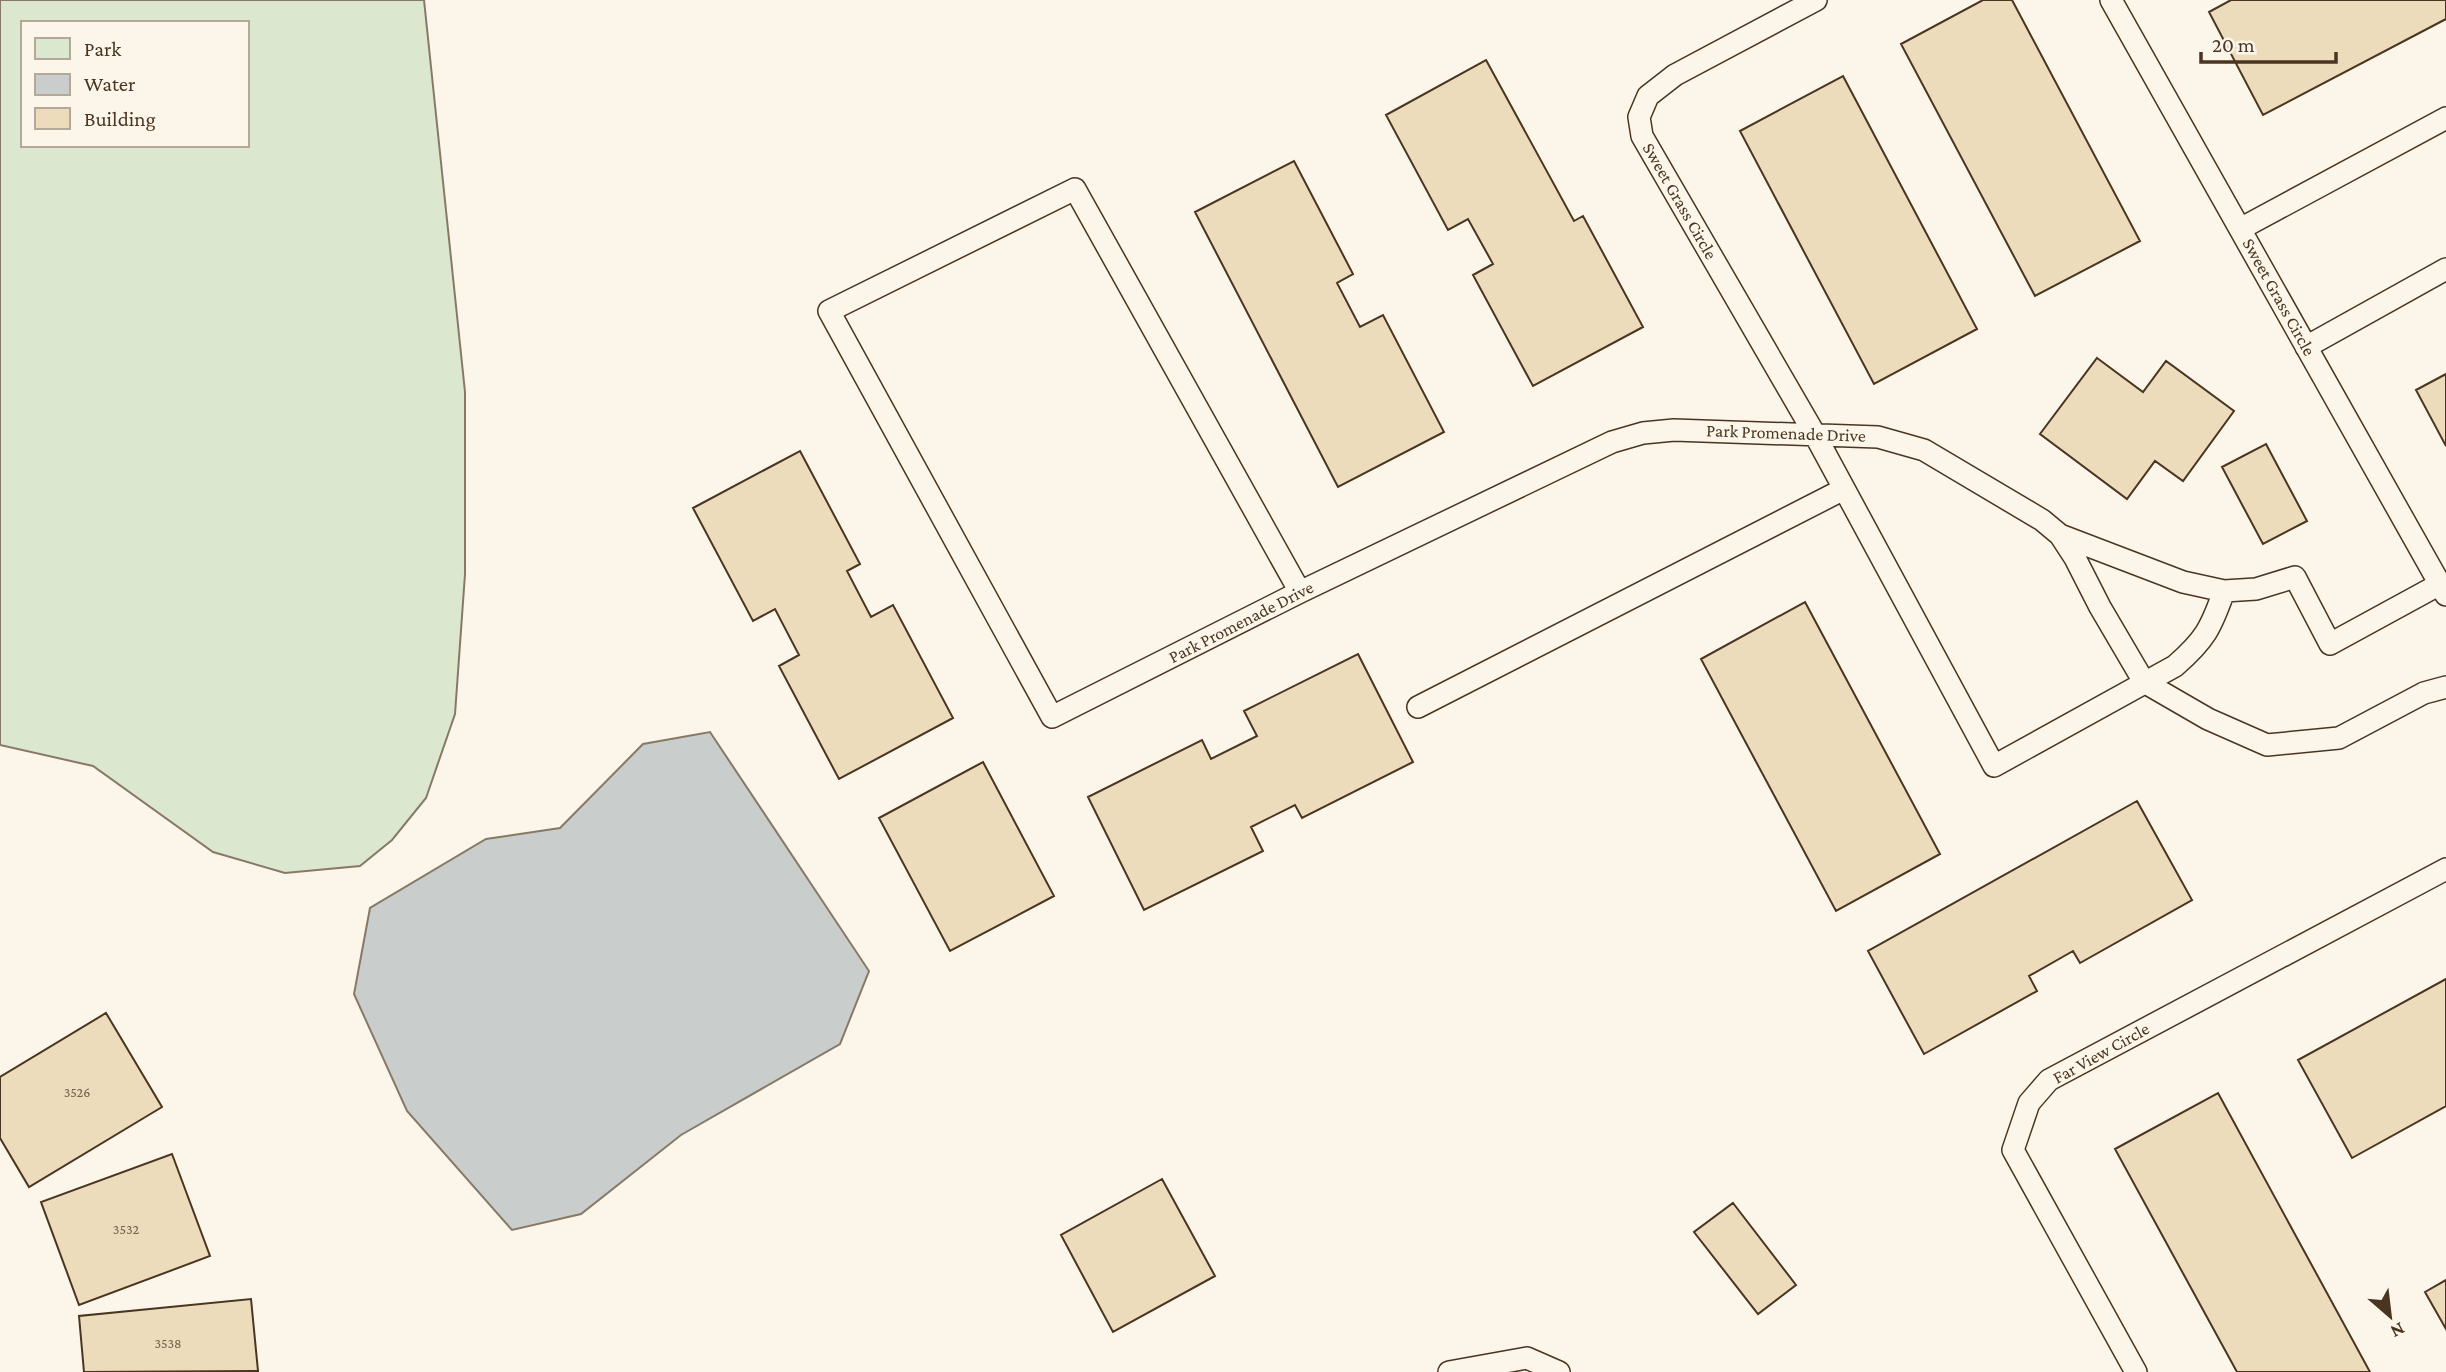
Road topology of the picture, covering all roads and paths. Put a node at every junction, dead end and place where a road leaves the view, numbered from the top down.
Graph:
1 (1816, 0) edge
2 (2111, 0) edge
3 (2446, 118) edge
4 (2240, 229) junction
5 (2446, 269) edge
6 (2306, 347) junction
7 (1814, 433) junction
8 (1844, 489) junction
9 (2060, 535) junction
10 (2443, 589) edge
11 (2224, 591) junction
12 (1300, 592) junction
13 (2144, 682) junction
14 (2446, 687) edge
15 (1418, 707) dead end
16 (2446, 869) edge
17 (1449, 1372) edge
18 (1559, 1372) edge
19 (2136, 1372) edge

1 - 7 lane, Sweet Grass Circle
2 - 4 lane, Sweet Grass Circle
3 - 4 lane
4 - 6 lane, Sweet Grass Circle
5 - 6 lane
6 - 10 lane, Sweet Grass Circle
7 - 8 lane, Sweet Grass Circle
7 - 9 lane, Park Promenade Drive
7 - 12 lane, Park Promenade Drive
8 - 13 lane, Sweet Grass Circle
8 - 15 lane
9 - 11 lane
9 - 13 lane, Park Promenade Drive
10 - 11 lane
11 - 13 lane
12 - 12 lane, Park Promenade Drive
13 - 14 lane, Park Promenade Drive
16 - 19 lane, Far View Circle
17 - 18 lane

